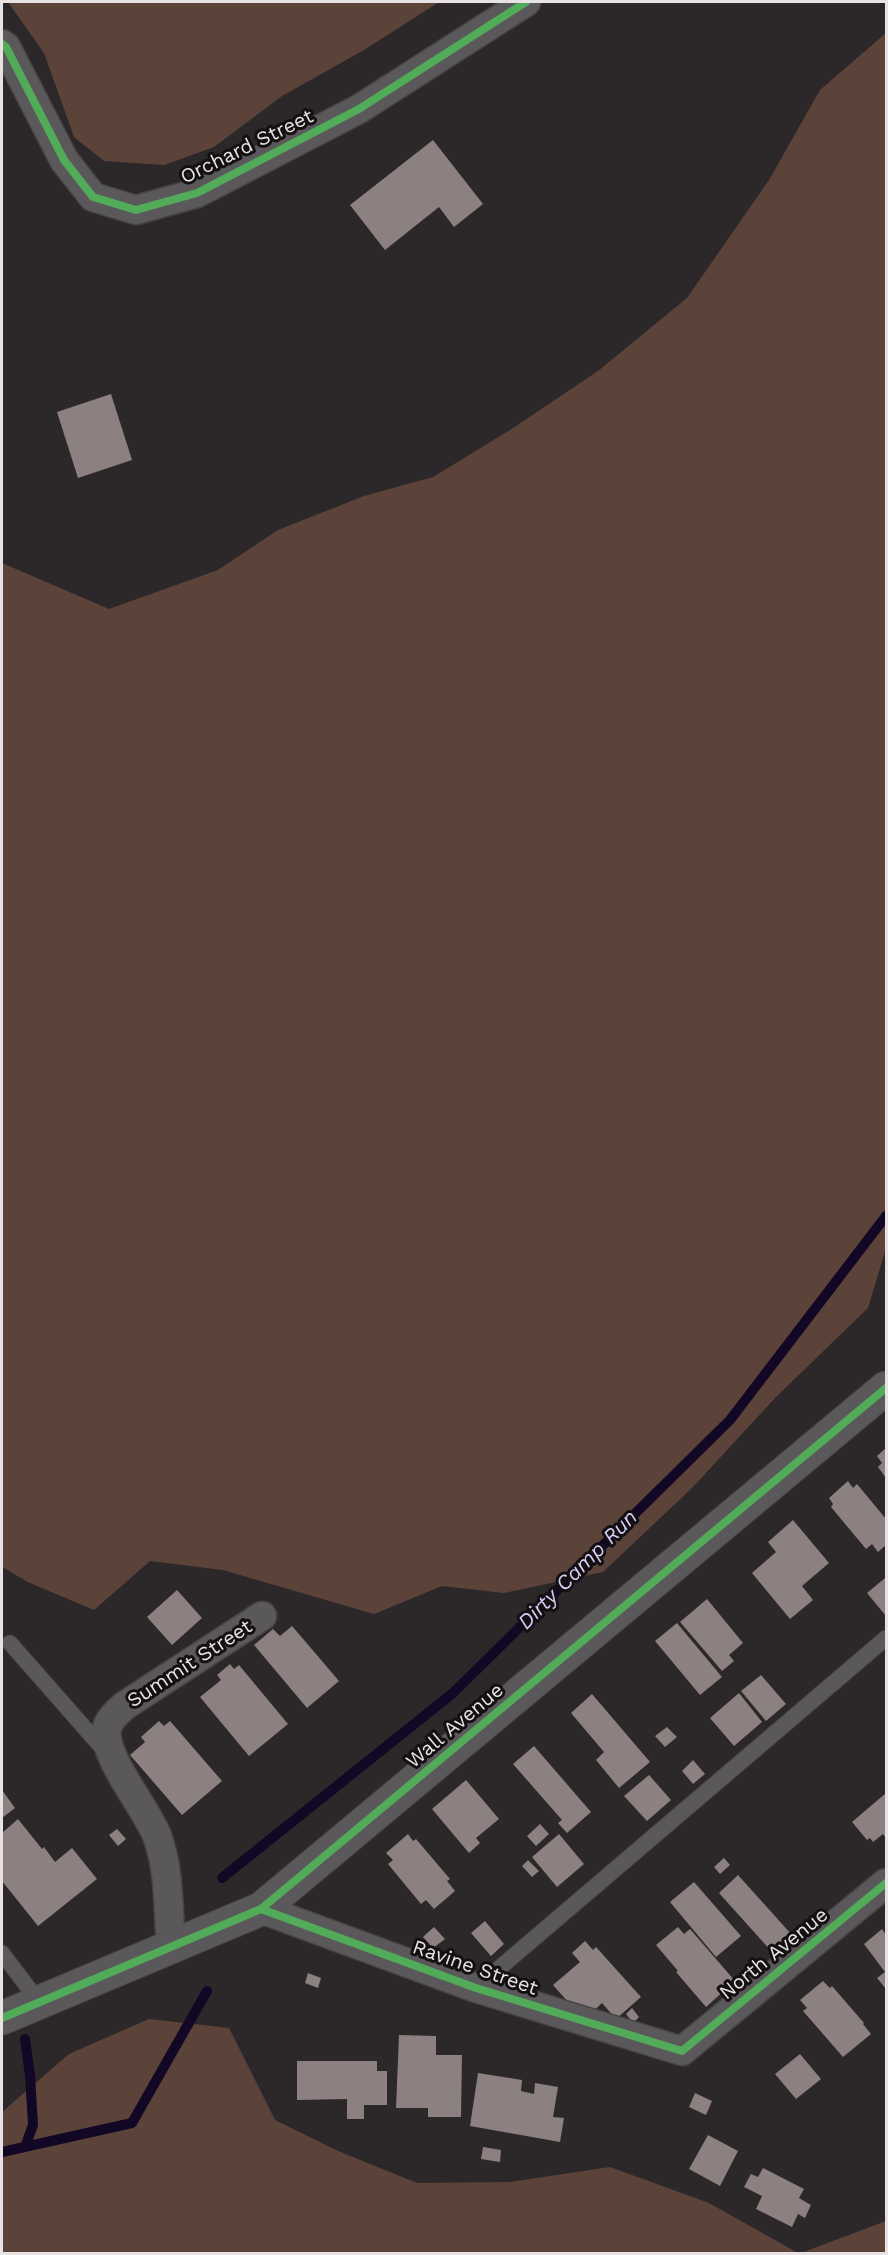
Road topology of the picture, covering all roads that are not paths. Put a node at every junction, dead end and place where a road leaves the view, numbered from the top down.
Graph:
1 (526, 2) edge
2 (2, 44) edge
3 (886, 1388) edge
4 (262, 1616) dead end
5 (886, 1638) edge
6 (10, 1643) dead end
7 (113, 1759) junction
8 (886, 1883) edge
9 (261, 1909) junction
10 (171, 1946) junction
11 (2, 1953) edge
12 (476, 1988) junction
13 (39, 2002) junction
14 (2, 2018) edge
15 (682, 2051) joint

1 - 2 street, Orchard Street
3 - 9 street, Wall Avenue
4 - 7 street, Summit Street
5 - 12 lane
6 - 7 lane
7 - 10 street, Summit Street
8 - 15 street, North Avenue
9 - 10 street, Wall Avenue
9 - 12 street, Ravine Street
10 - 13 street, Wall Avenue
11 - 13 lane
12 - 15 street, Ravine Street
13 - 14 street, Wall Avenue

